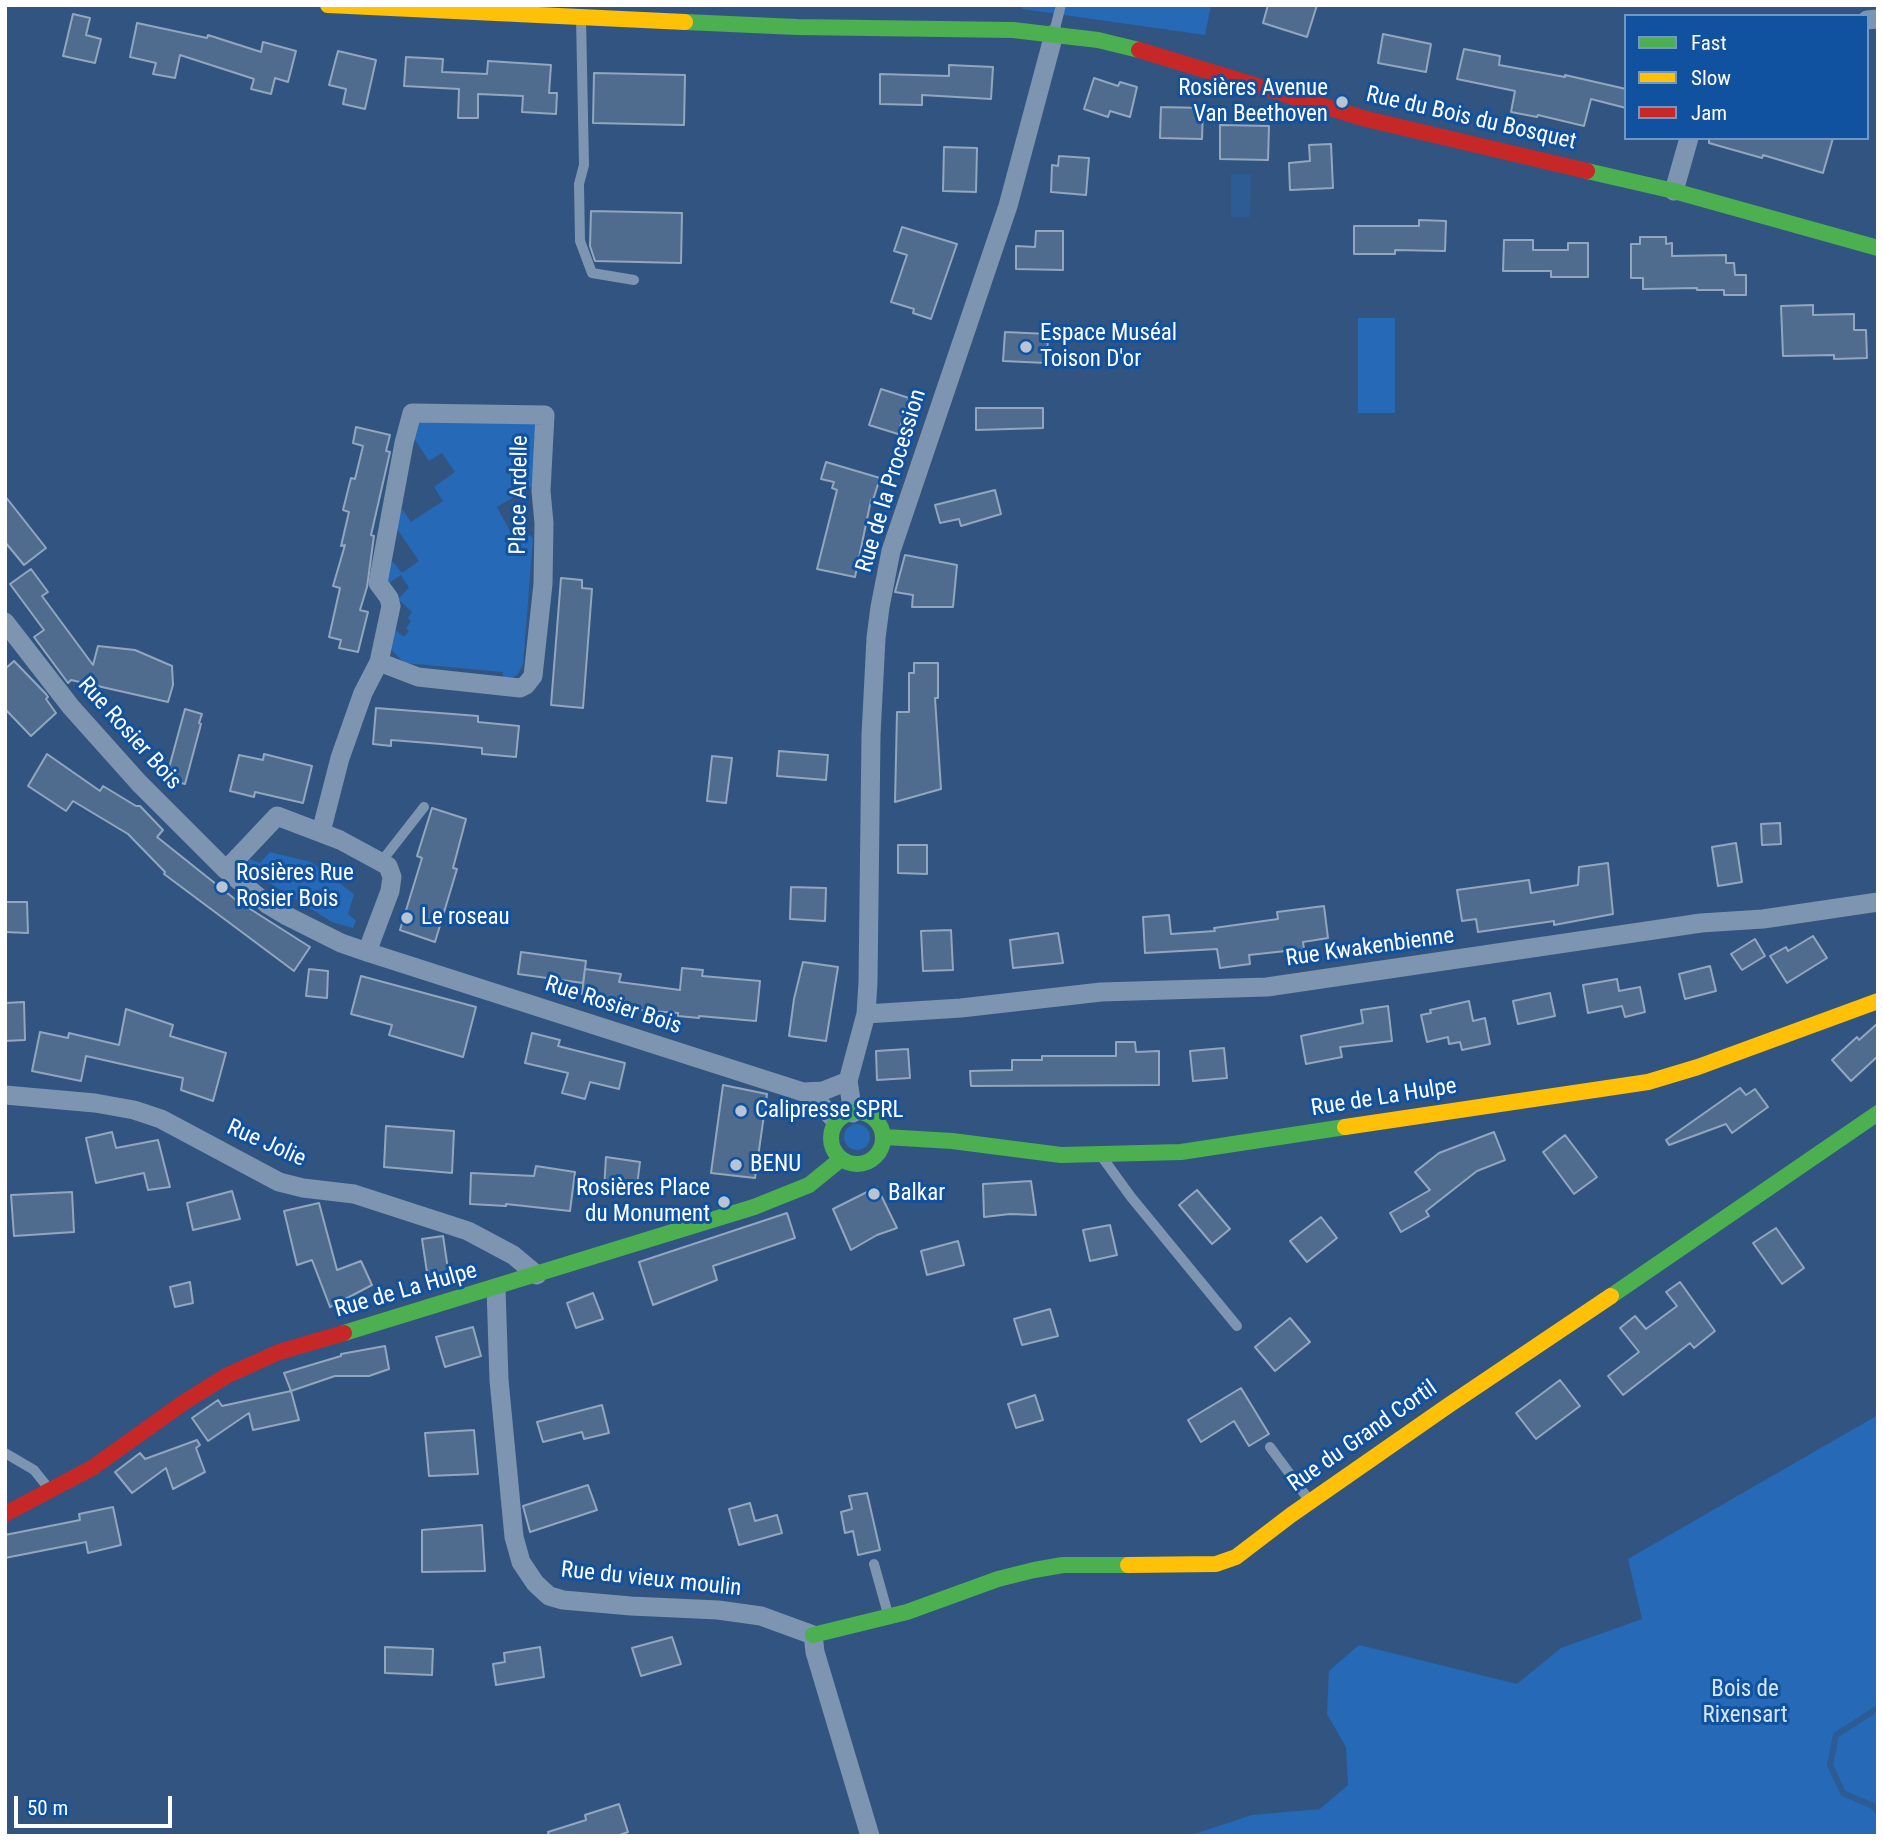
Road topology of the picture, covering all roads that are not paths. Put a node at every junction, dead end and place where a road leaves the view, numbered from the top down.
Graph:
1 (328, 5) edge
2 (1061, 5) edge
3 (581, 18) junction
4 (1054, 34) junction
5 (1688, 140) edge
6 (1674, 191) junction
7 (1878, 248) edge
8 (634, 281) dead end
9 (5, 622) edge
10 (379, 662) junction
11 (424, 807) dead end
12 (321, 832) junction
13 (381, 862) junction
14 (226, 870) junction
15 (1878, 902) edge
16 (367, 952) junction
17 (1878, 1001) edge
18 (866, 1014) junction
19 (848, 1081) junction
20 (803, 1092) junction
21 (5, 1095) edge
22 (1878, 1113) edge
23 (844, 1117) junction
24 (885, 1137) junction
25 (1101, 1155) junction
26 (841, 1159) junction
27 (537, 1275) junction
28 (496, 1288) junction
29 (1237, 1326) dead end
30 (1270, 1447) dead end
31 (5, 1453) edge
32 (50, 1491) junction
33 (1311, 1502) junction
34 (5, 1514) edge
35 (874, 1564) dead end
36 (888, 1616) junction
37 (813, 1635) junction
38 (870, 1836) edge

1 - 3 street, Rue du Bois du Bosquet
2 - 4 lane
3 - 4 street, Rue du Bois du Bosquet
3 - 8 lane
4 - 6 street, Rue du Bois du Bosquet
4 - 18 street, Rue de la Procession
5 - 6 street
6 - 7 street, Rue du Bois du Bosquet
9 - 14 street, Rue Rosier Bois
10 - 10 street, Place Ardelle
10 - 12 street
11 - 13 lane
12 - 13 street
12 - 14 street
13 - 16 street
14 - 16 street, Rue Rosier Bois
15 - 18 street, Rue Kwakenbienne
16 - 20 street, Rue Rosier Bois
17 - 25 street, Rue de La Hulpe
18 - 19 street, Rue de la Procession
19 - 20 street
19 - 23 street, Rue de la Procession
20 - 23 street, Rue Rosier Bois
21 - 27 street, Rue Jolie
22 - 33 street, Rue du Grand Cortil
23 - 24 street
23 - 26 street
24 - 25 street, Rue de La Hulpe
24 - 26 street
25 - 29 lane
26 - 27 street, Rue de La Hulpe
27 - 28 street, Rue de La Hulpe
28 - 32 street, Rue de La Hulpe
28 - 37 street, Rue du vieux moulin
30 - 33 lane
31 - 32 lane
32 - 34 street, Rue de La Hulpe
33 - 36 street, Rue du Grand Cortil
35 - 36 lane
36 - 37 street, Rue du Grand Cortil
37 - 38 street

